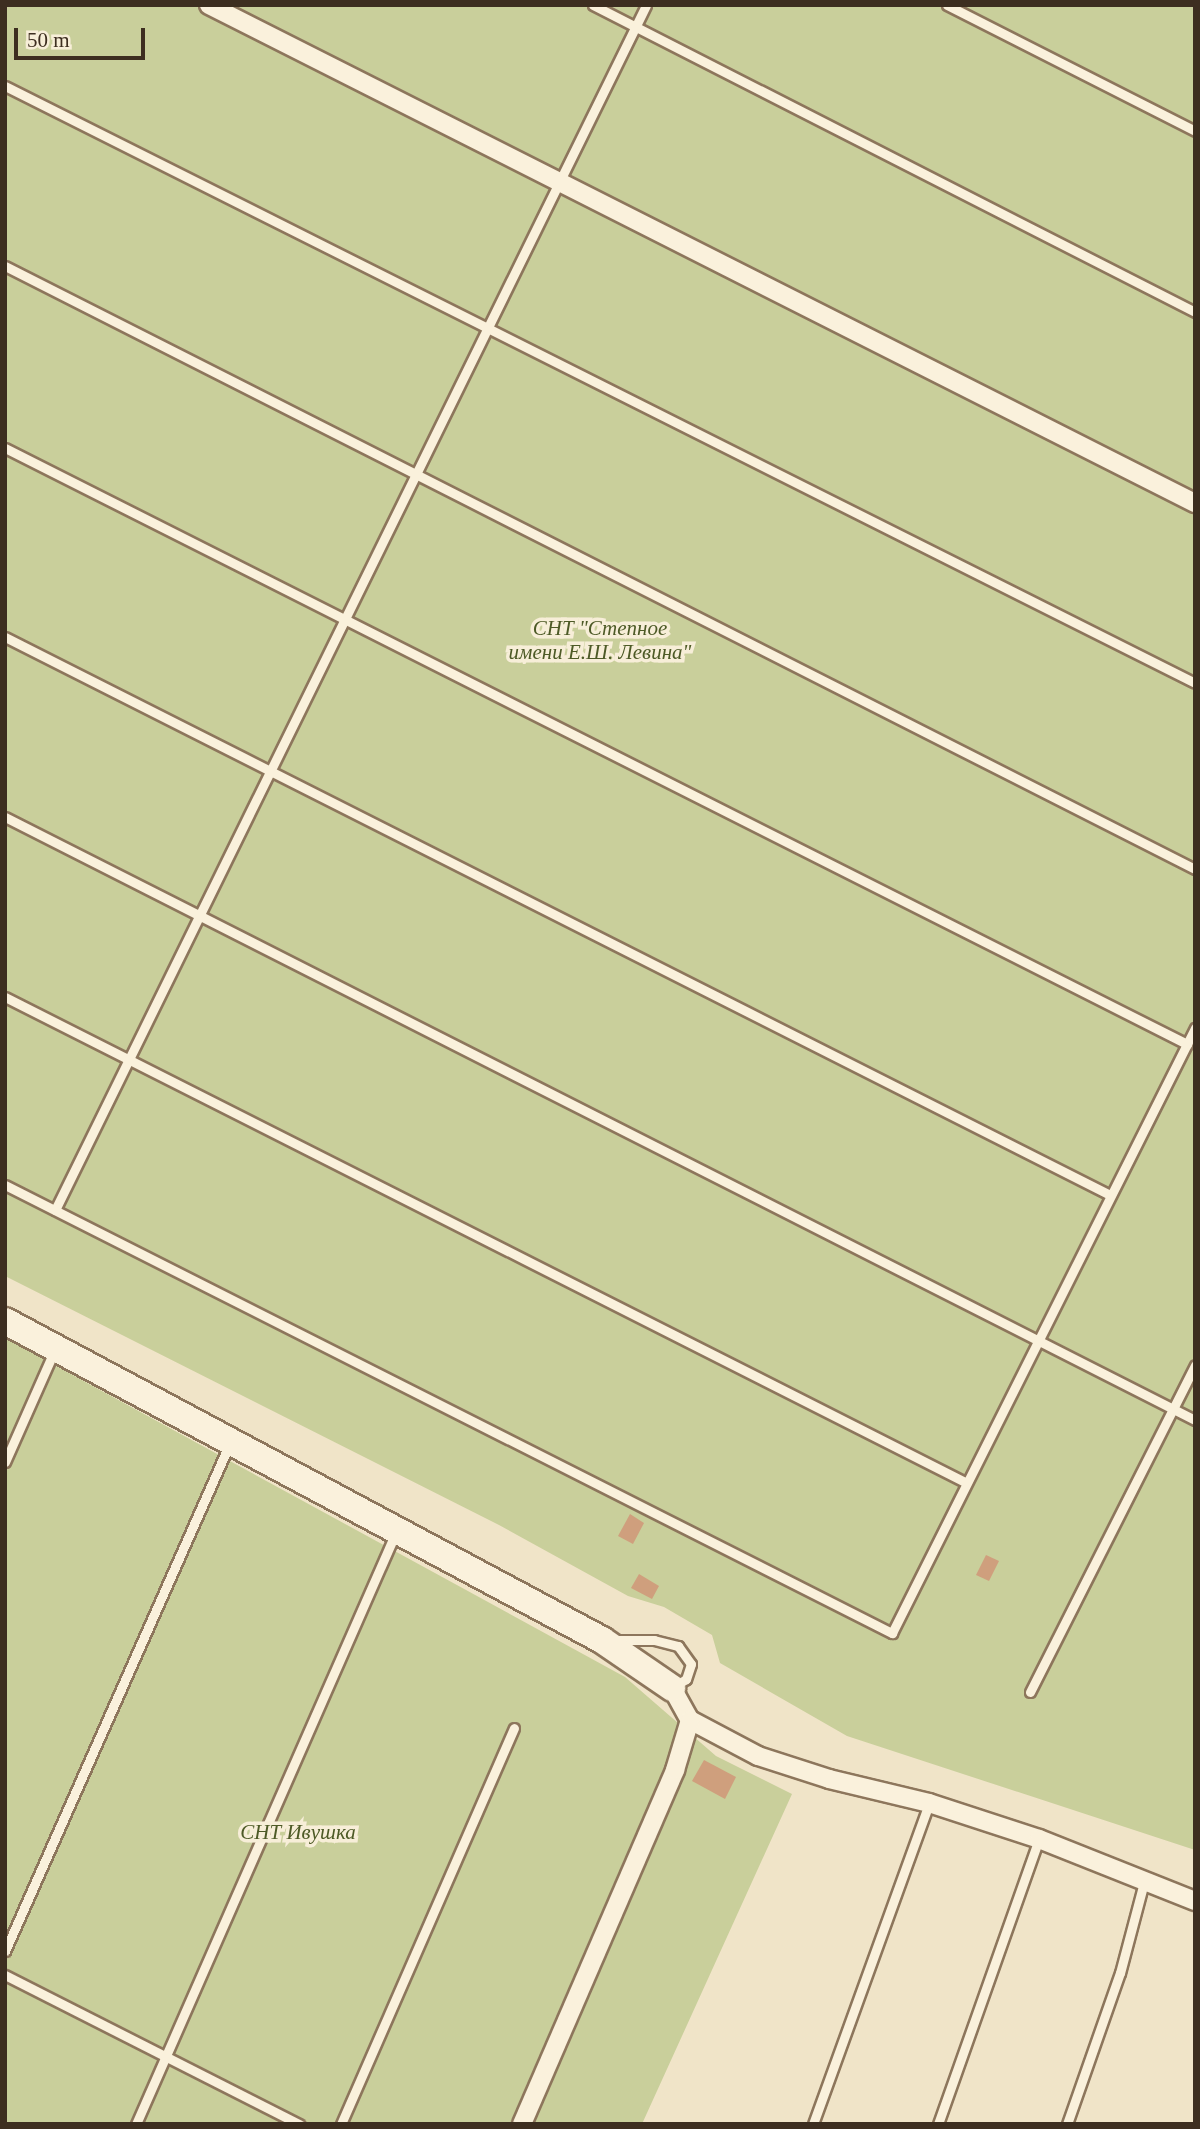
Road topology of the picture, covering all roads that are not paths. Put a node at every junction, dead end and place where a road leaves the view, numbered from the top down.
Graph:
1 (209, 5) edge
2 (593, 5) edge
3 (646, 5) edge
4 (947, 5) edge
5 (635, 27) junction
6 (5, 86) edge
7 (1195, 131) edge
8 (559, 182) junction
9 (5, 266) edge
10 (1195, 312) edge
11 (488, 328) junction
12 (5, 448) edge
13 (416, 474) junction
14 (1195, 503) edge
15 (345, 619) junction
16 (5, 637) edge
17 (1195, 683) edge
18 (270, 771) junction
19 (5, 817) edge
20 (1195, 869) edge
21 (199, 916) junction
22 (5, 997) edge
23 (1195, 1028) edge
24 (1187, 1044) junction
25 (129, 1060) junction
26 (5, 1185) edge
27 (1110, 1195) junction
28 (55, 1210) junction
29 (5, 1321) edge
30 (1036, 1341) junction
31 (55, 1347) junction
32 (1195, 1365) edge
33 (1172, 1409) junction
34 (1195, 1420) edge
35 (231, 1441) junction
36 (5, 1462) edge
37 (965, 1482) junction
38 (397, 1530) junction
39 (602, 1640) junction
40 (672, 1688) junction
41 (1030, 1692) dead end
42 (690, 1720) junction
43 (514, 1728) dead end
44 (929, 1803) junction
45 (1039, 1839) junction
46 (1144, 1882) junction
47 (1195, 1901) edge
48 (5, 1951) edge
49 (5, 1975) edge
50 (165, 2056) junction
51 (136, 2124) edge
52 (299, 2124) edge
53 (341, 2124) edge
54 (522, 2124) edge
55 (813, 2124) edge
56 (938, 2124) edge
57 (1067, 2124) edge

1 - 8 street
2 - 5 lane
3 - 5 lane
4 - 7 lane
5 - 8 lane
5 - 10 lane
6 - 11 lane
8 - 11 lane
8 - 14 street
9 - 13 lane
11 - 13 lane
11 - 17 lane
12 - 15 lane
13 - 15 lane
13 - 20 lane
15 - 18 lane
15 - 24 lane
16 - 18 lane
18 - 21 lane
18 - 27 lane
19 - 21 lane
21 - 25 lane
21 - 30 lane
22 - 25 lane
23 - 24 lane
24 - 27 lane
25 - 28 lane
25 - 37 lane
26 - 28 lane
27 - 30 lane
28 - 37 lane
29 - 31 street
30 - 33 lane
30 - 37 lane
31 - 35 street
31 - 36 lane
32 - 33 lane
33 - 34 lane
33 - 41 lane
35 - 38 street
35 - 48 lane
38 - 39 street
38 - 50 lane
39 - 40 street
39 - 40 lane
40 - 42 street
42 - 44 street
42 - 54 street
43 - 53 lane
44 - 45 street
44 - 55 lane
45 - 46 street
45 - 56 lane
46 - 47 street
46 - 57 lane
49 - 50 lane
50 - 51 lane
50 - 52 lane

